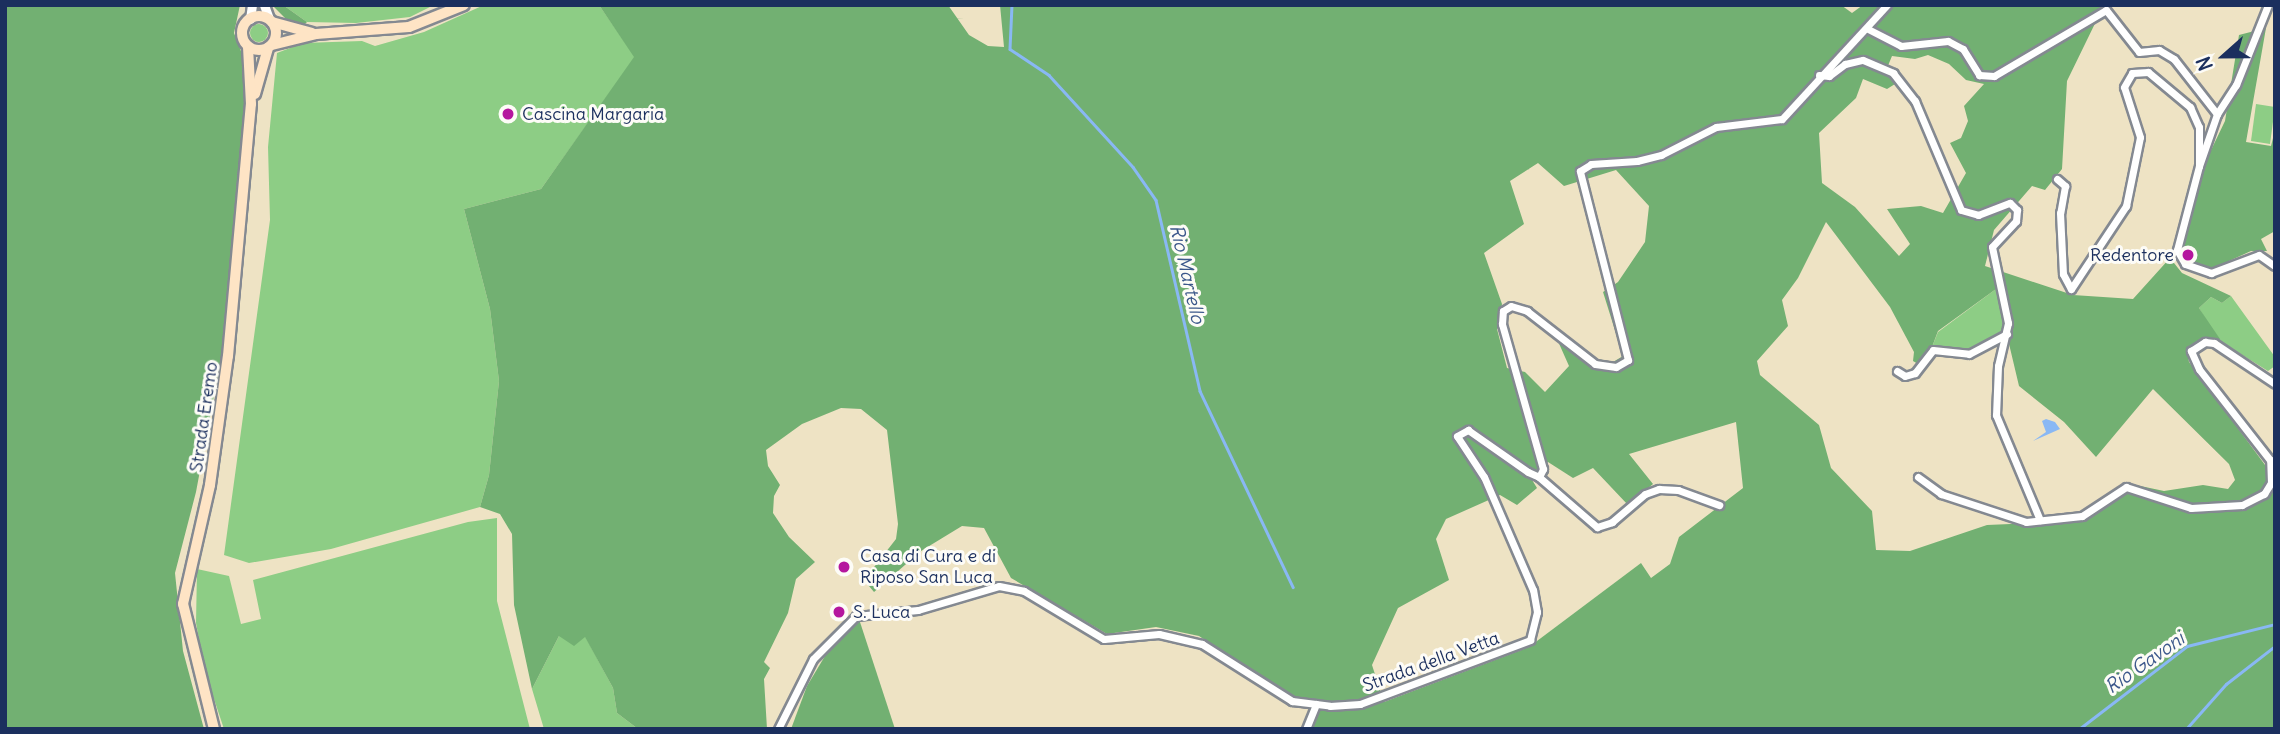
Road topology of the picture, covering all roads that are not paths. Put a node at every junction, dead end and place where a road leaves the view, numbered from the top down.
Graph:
1 (252, 5) edge
2 (264, 5) edge
3 (464, 5) edge
4 (1887, 5) edge
5 (2268, 5) edge
6 (250, 19) junction
7 (270, 21) junction
8 (1868, 29) junction
9 (316, 34) junction
10 (248, 47) junction
11 (270, 47) junction
12 (1819, 75) junction
13 (251, 104) junction
14 (2217, 114) junction
15 (2199, 166) junction
16 (2057, 179) dead end
17 (2275, 266) edge
18 (2007, 333) junction
19 (1896, 372) dead end
20 (2275, 384) edge
21 (1539, 477) junction
22 (1918, 477) dead end
23 (1719, 505) dead end
24 (2040, 520) junction
25 (1316, 704) junction
26 (214, 729) edge
27 (778, 729) edge
28 (1306, 729) edge

1 - 6 street
2 - 7 street
3 - 9 main road
4 - 8 street
5 - 14 street
6 - 7 main road
6 - 10 main road
7 - 9 main road
7 - 11 main road
8 - 12 street
8 - 14 street
9 - 11 main road
10 - 11 main road
10 - 13 main road, Strada Eremo
11 - 13 main road, Strada Eremo
12 - 18 street
12 - 21 street
13 - 26 main road, Strada Eremo
14 - 15 street
15 - 16 street
15 - 17 street
18 - 19 street
18 - 24 street
20 - 24 street
21 - 23 street, Strada della Vetta
21 - 25 street, Strada della Vetta
22 - 24 street
25 - 27 street, Strada della Vetta
25 - 28 street

